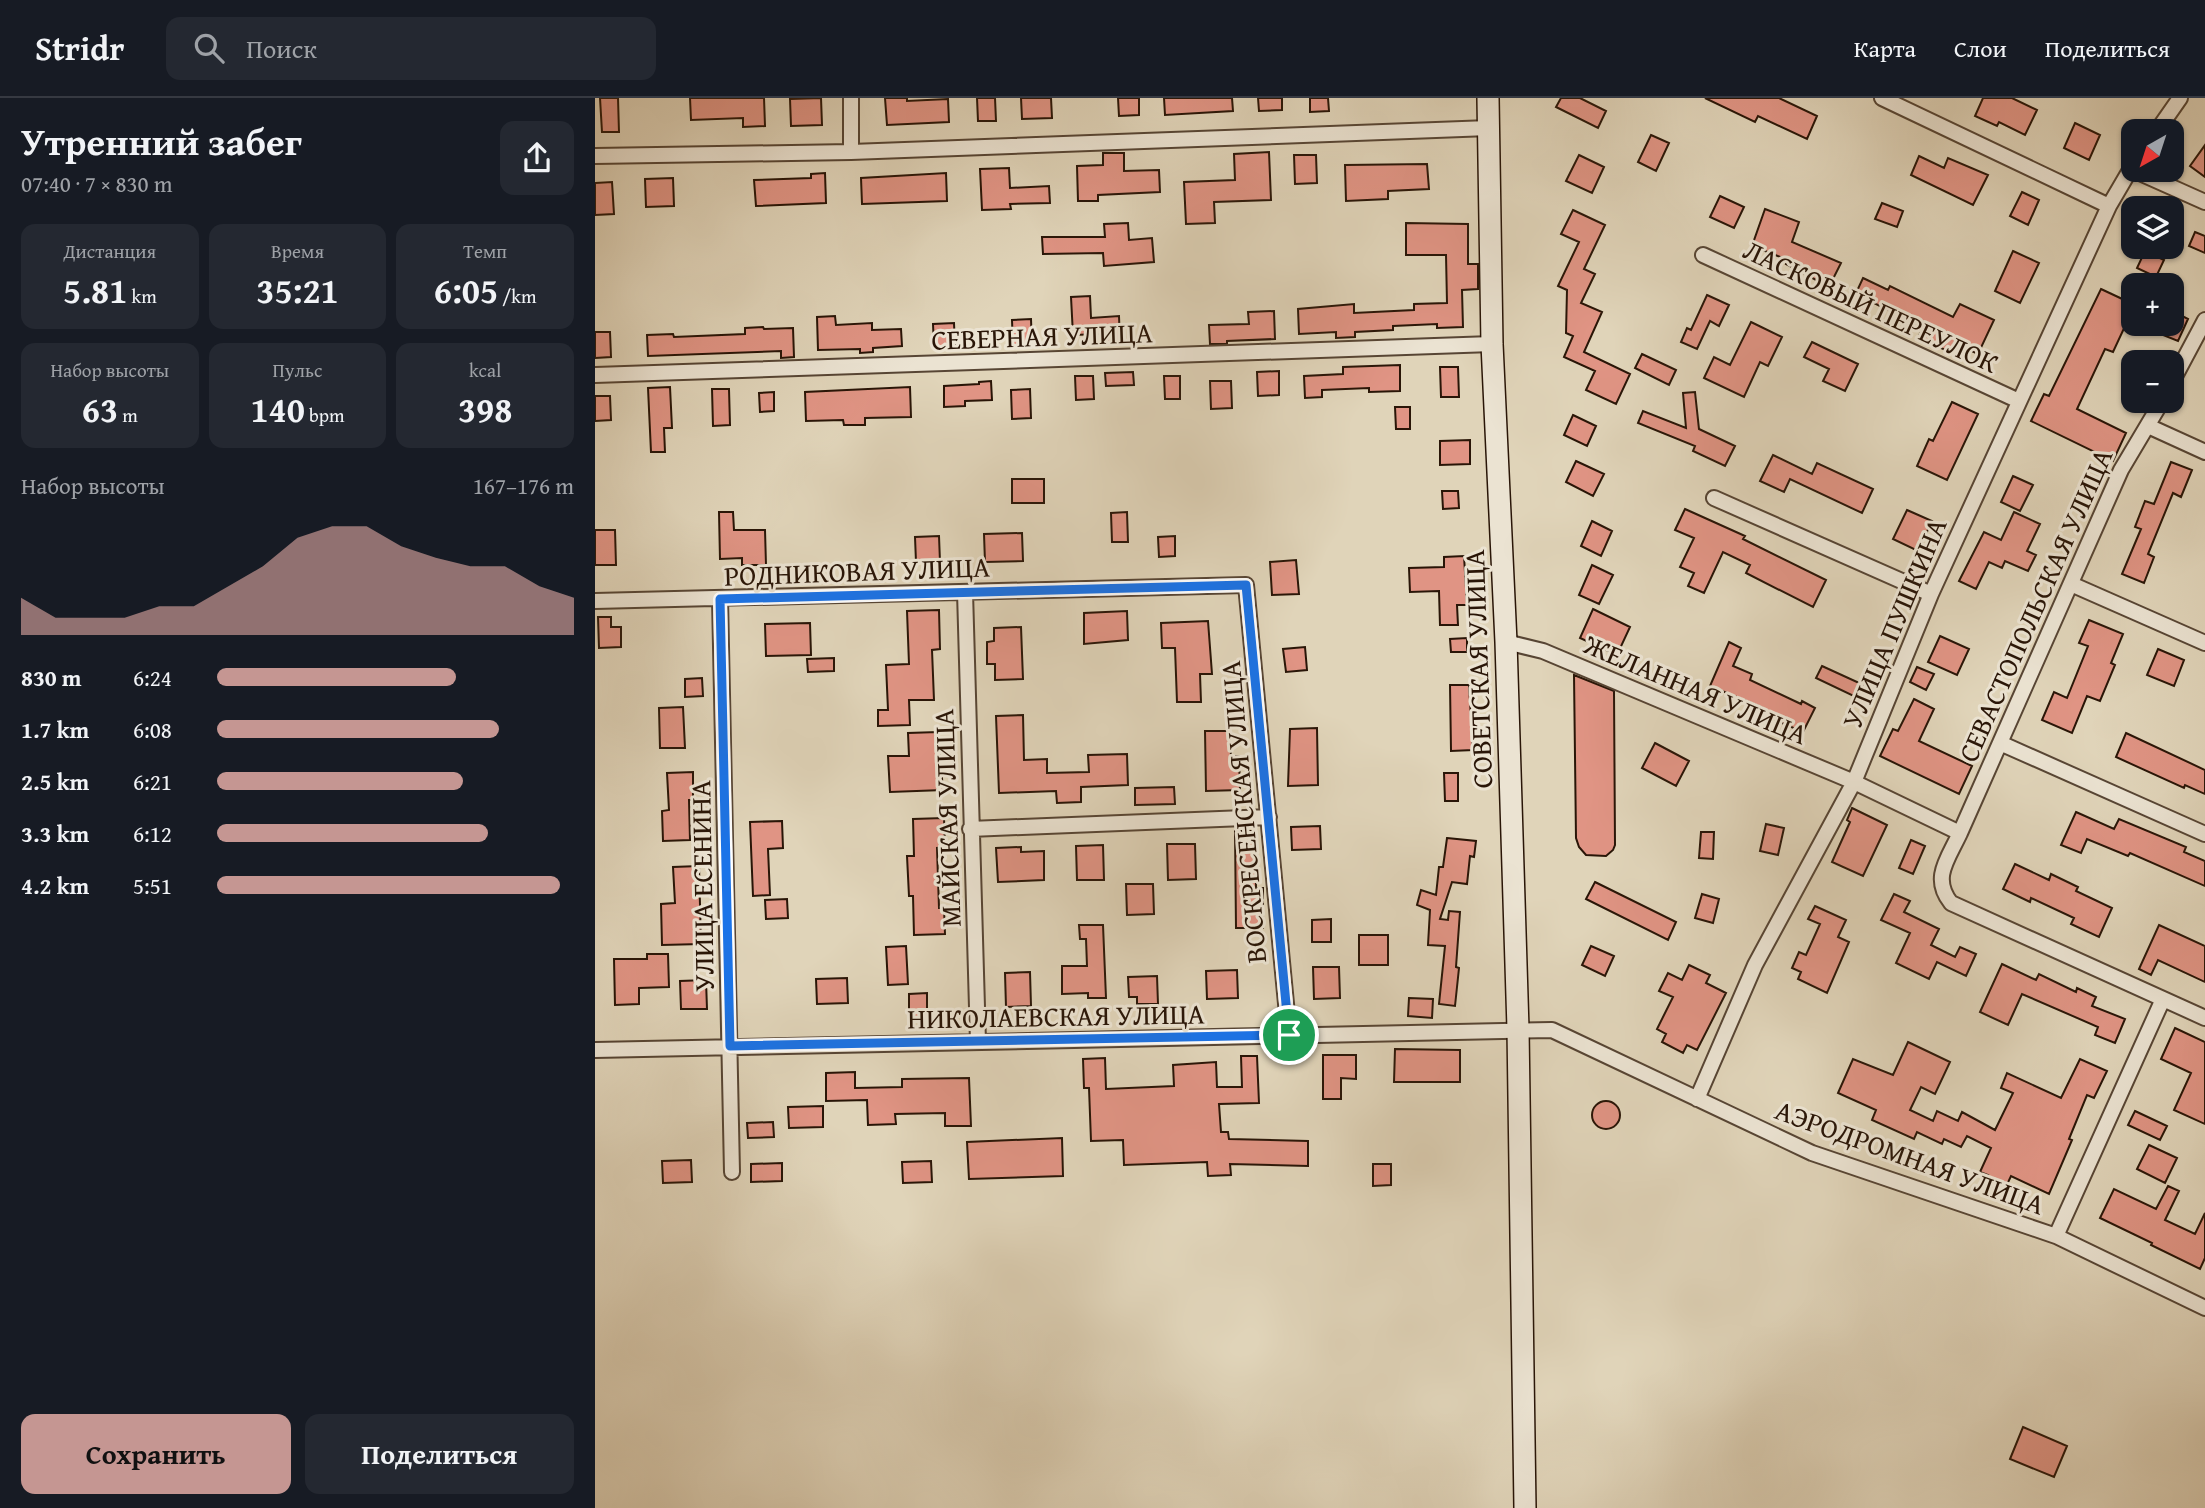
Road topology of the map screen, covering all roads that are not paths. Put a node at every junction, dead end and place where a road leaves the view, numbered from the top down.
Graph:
1 (851, 98) edge
2 (1488, 98) edge
3 (1882, 98) edge
4 (2180, 98) edge
5 (2165, 119) edge
6 (1489, 128) junction
7 (851, 152) junction
8 (595, 156) edge
9 (2123, 182) edge
10 (2163, 182) edge
11 (2205, 202) edge
12 (2109, 206) junction
13 (1703, 254) dead end
14 (2205, 320) edge
15 (1492, 344) junction
16 (2184, 359) edge
17 (595, 375) edge
18 (2019, 401) junction
19 (2155, 413) edge
20 (2148, 426) junction
21 (2205, 452) edge
22 (1714, 498) dead end
23 (2070, 584) junction
24 (1246, 585) joint
25 (965, 592) junction
26 (1931, 594) junction
27 (720, 599) junction
28 (595, 601) edge
29 (1506, 642) junction
30 (2205, 643) edge
31 (2000, 743) junction
32 (1854, 782) junction
33 (1269, 817) junction
34 (970, 829) junction
35 (1960, 833) junction
36 (2205, 834) edge
37 (2163, 999) junction
38 (2205, 1018) edge
39 (1518, 1029) junction
40 (1289, 1035) junction
41 (978, 1042) junction
42 (730, 1046) junction
43 (595, 1050) edge
44 (1697, 1099) junction
45 (731, 1172) dead end
46 (2056, 1236) junction
47 (2205, 1308) edge
48 (1525, 1508) edge

1 - 7 street
2 - 6 main road, СОВЕТСКАЯ УЛИЦА
3 - 12 street
4 - 5 street
6 - 7 street
6 - 15 main road, СОВЕТСКАЯ УЛИЦА
7 - 8 street
9 - 12 street, УЛИЦА ПУШКИНА
10 - 11 street
12 - 18 street, УЛИЦА ПУШКИНА
13 - 18 street, ЛАСКОВЫЙ ПЕРЕУЛОК
14 - 16 street
15 - 17 street, СЕВЕРНАЯ УЛИЦА
15 - 29 main road, СОВЕТСКАЯ УЛИЦА
18 - 26 street, УЛИЦА ПУШКИНА
19 - 20 street, СЕВАСТОПОЛЬСКАЯ УЛИЦА
20 - 21 street
20 - 23 street, СЕВАСТОПОЛЬСКАЯ УЛИЦА
22 - 26 street
23 - 30 street
23 - 31 street, СЕВАСТОПОЛЬСКАЯ УЛИЦА
24 - 25 street, РОДНИКОВАЯ УЛИЦА
24 - 33 street, ВОСКРЕСЕНСКАЯ УЛИЦА
25 - 27 street, РОДНИКОВАЯ УЛИЦА
25 - 34 street, МАЙСКАЯ УЛИЦА
26 - 32 street, УЛИЦА ПУШКИНА
27 - 28 street, РОДНИКОВАЯ УЛИЦА
27 - 42 street, УЛИЦА ЕСЕНИНА
29 - 32 street, ЖЕЛАННАЯ УЛИЦА
29 - 39 main road, СОВЕТСКАЯ УЛИЦА
31 - 35 street, СЕВАСТОПОЛЬСКАЯ УЛИЦА
31 - 36 street
32 - 35 street, ЖЕЛАННАЯ УЛИЦА
32 - 44 street, УЛИЦА ПУШКИНА
33 - 34 street
33 - 40 street, ВОСКРЕСЕНСКАЯ УЛИЦА
34 - 41 street, МАЙСКАЯ УЛИЦА
35 - 37 street
37 - 38 street
37 - 46 street
39 - 40 street, НИКОЛАЕВСКАЯ УЛИЦА
39 - 44 street, АЭРОДРОМНАЯ УЛИЦА
39 - 48 main road, СОВЕТСКАЯ УЛИЦА
40 - 41 street, НИКОЛАЕВСКАЯ УЛИЦА
41 - 42 street, НИКОЛАЕВСКАЯ УЛИЦА
42 - 43 street, НИКОЛАЕВСКАЯ УЛИЦА
42 - 45 street, УЛИЦА ЕСЕНИНА
44 - 46 street, АЭРОДРОМНАЯ УЛИЦА
46 - 47 street, АЭРОДРОМНАЯ УЛИЦА

